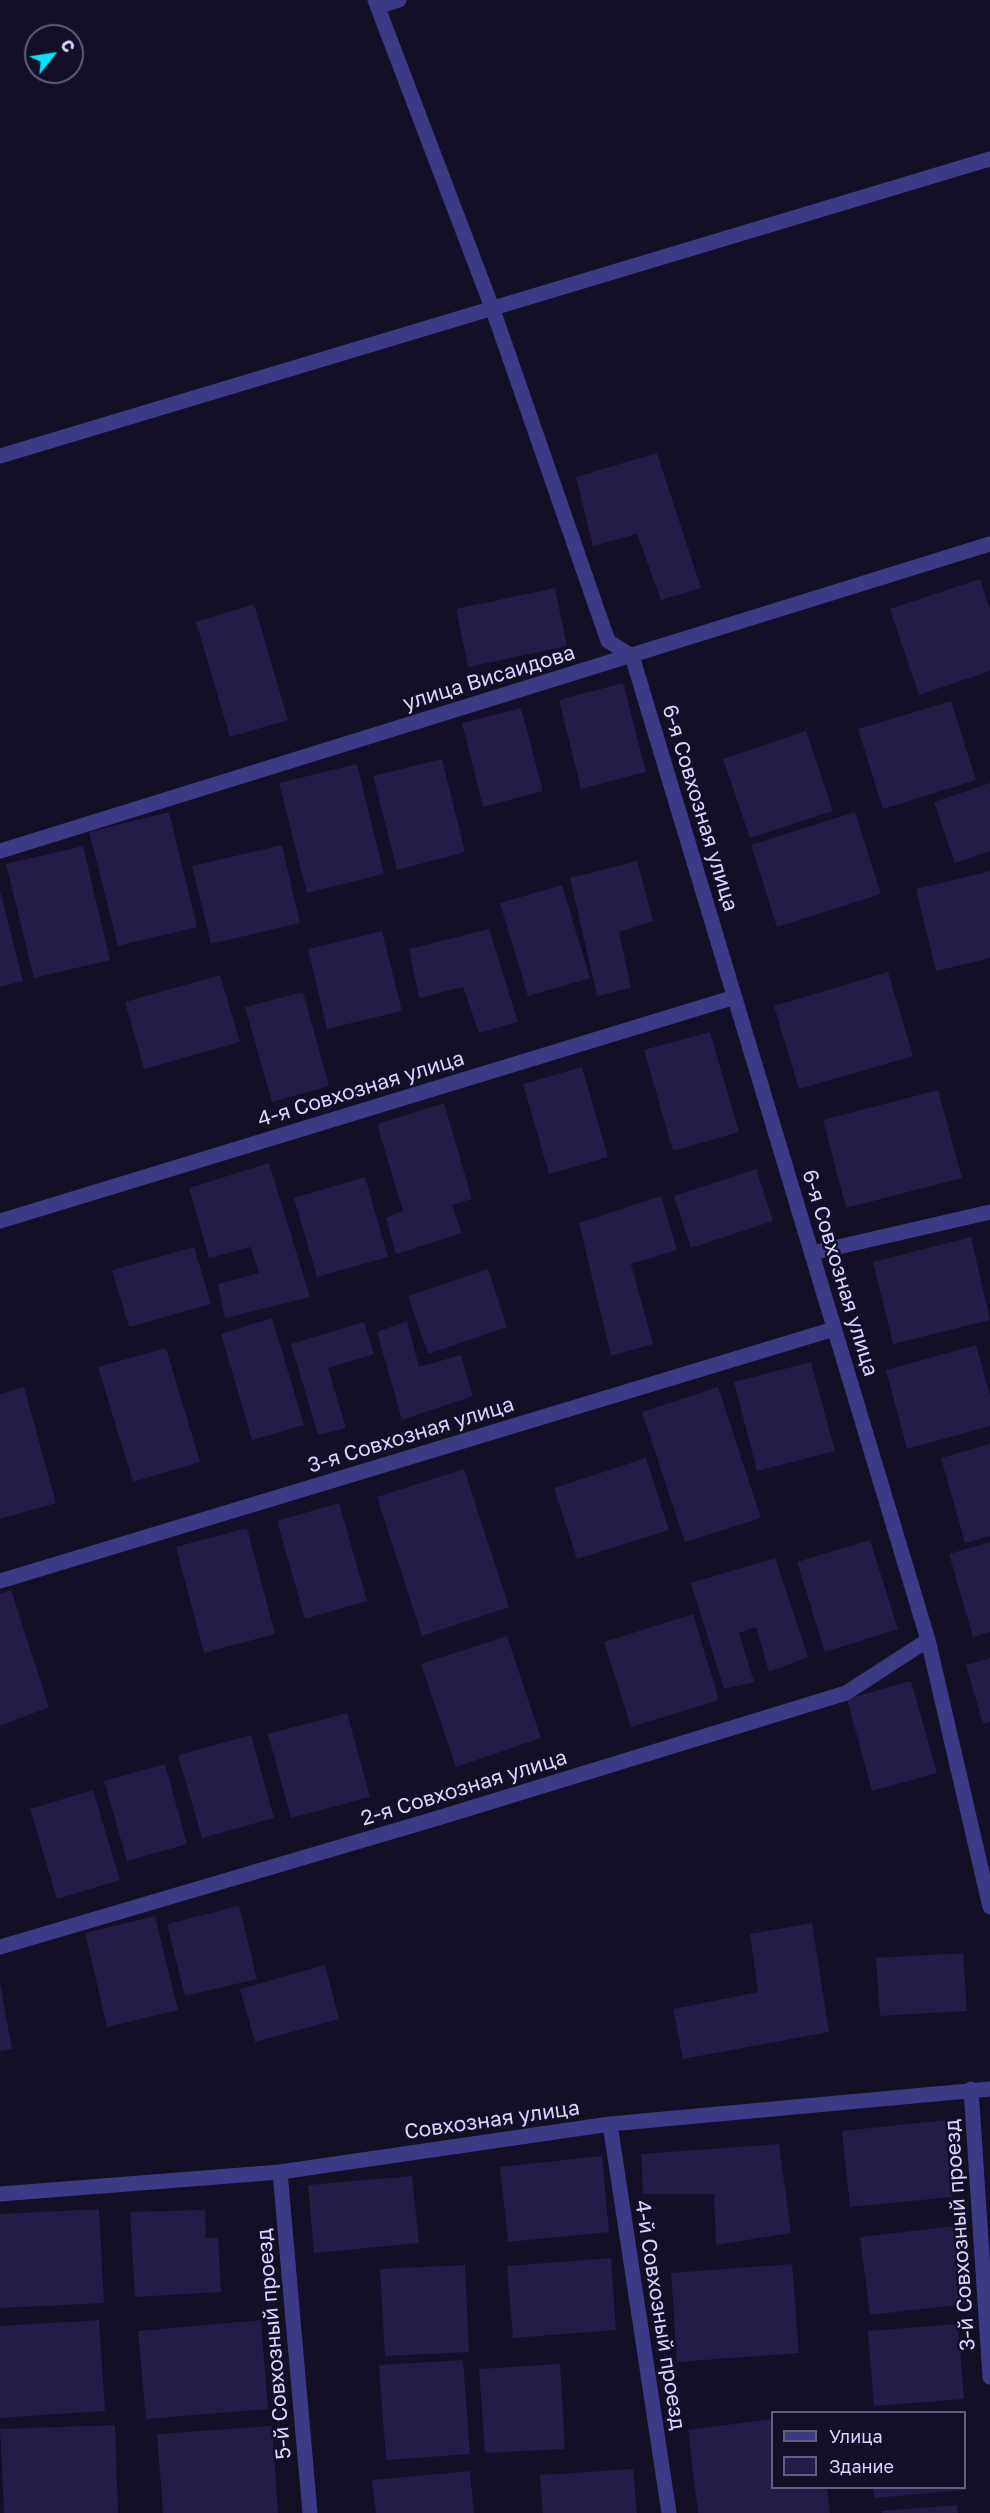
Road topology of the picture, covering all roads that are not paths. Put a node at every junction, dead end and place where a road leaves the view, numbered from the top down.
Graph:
1 (399, 0) edge
2 (376, 4) edge
3 (990, 159) edge
4 (493, 310) junction
5 (0, 456) edge
6 (990, 544) edge
7 (632, 656) junction
8 (0, 851) edge
9 (735, 997) junction
10 (990, 1212) edge
11 (0, 1221) edge
12 (812, 1253) junction
13 (834, 1329) junction
14 (0, 1581) edge
15 (928, 1640) junction
16 (990, 1907) edge
17 (0, 1947) edge
18 (971, 2089) junction
19 (990, 2089) edge
20 (610, 2124) junction
21 (280, 2172) junction
22 (0, 2194) edge
23 (990, 2377) edge
24 (310, 2513) edge
25 (669, 2513) edge

1 - 2 street
2 - 4 street
3 - 4 street
4 - 5 street
4 - 7 street
6 - 7 street, улица Висаидова
7 - 8 street, улица Висаидова
7 - 9 street, 6-я Совхозная улица
9 - 11 street, 4-я Совхозная улица
9 - 12 street, 6-я Совхозная улица
10 - 12 street
12 - 13 street, 6-я Совхозная улица
13 - 14 street, 3-я Совхозная улица
13 - 15 street, 6-я Совхозная улица
15 - 16 street, 6-я Совхозная улица
15 - 17 street, 2-я Совхозная улица
18 - 19 street, Совхозная улица
18 - 20 street, Совхозная улица
18 - 23 street, 3-й Совхозный проезд
20 - 21 street, Совхозная улица
20 - 25 street, 4-й Совхозный проезд
21 - 22 street, Совхозная улица
21 - 24 street, 5-й Совхозный проезд

